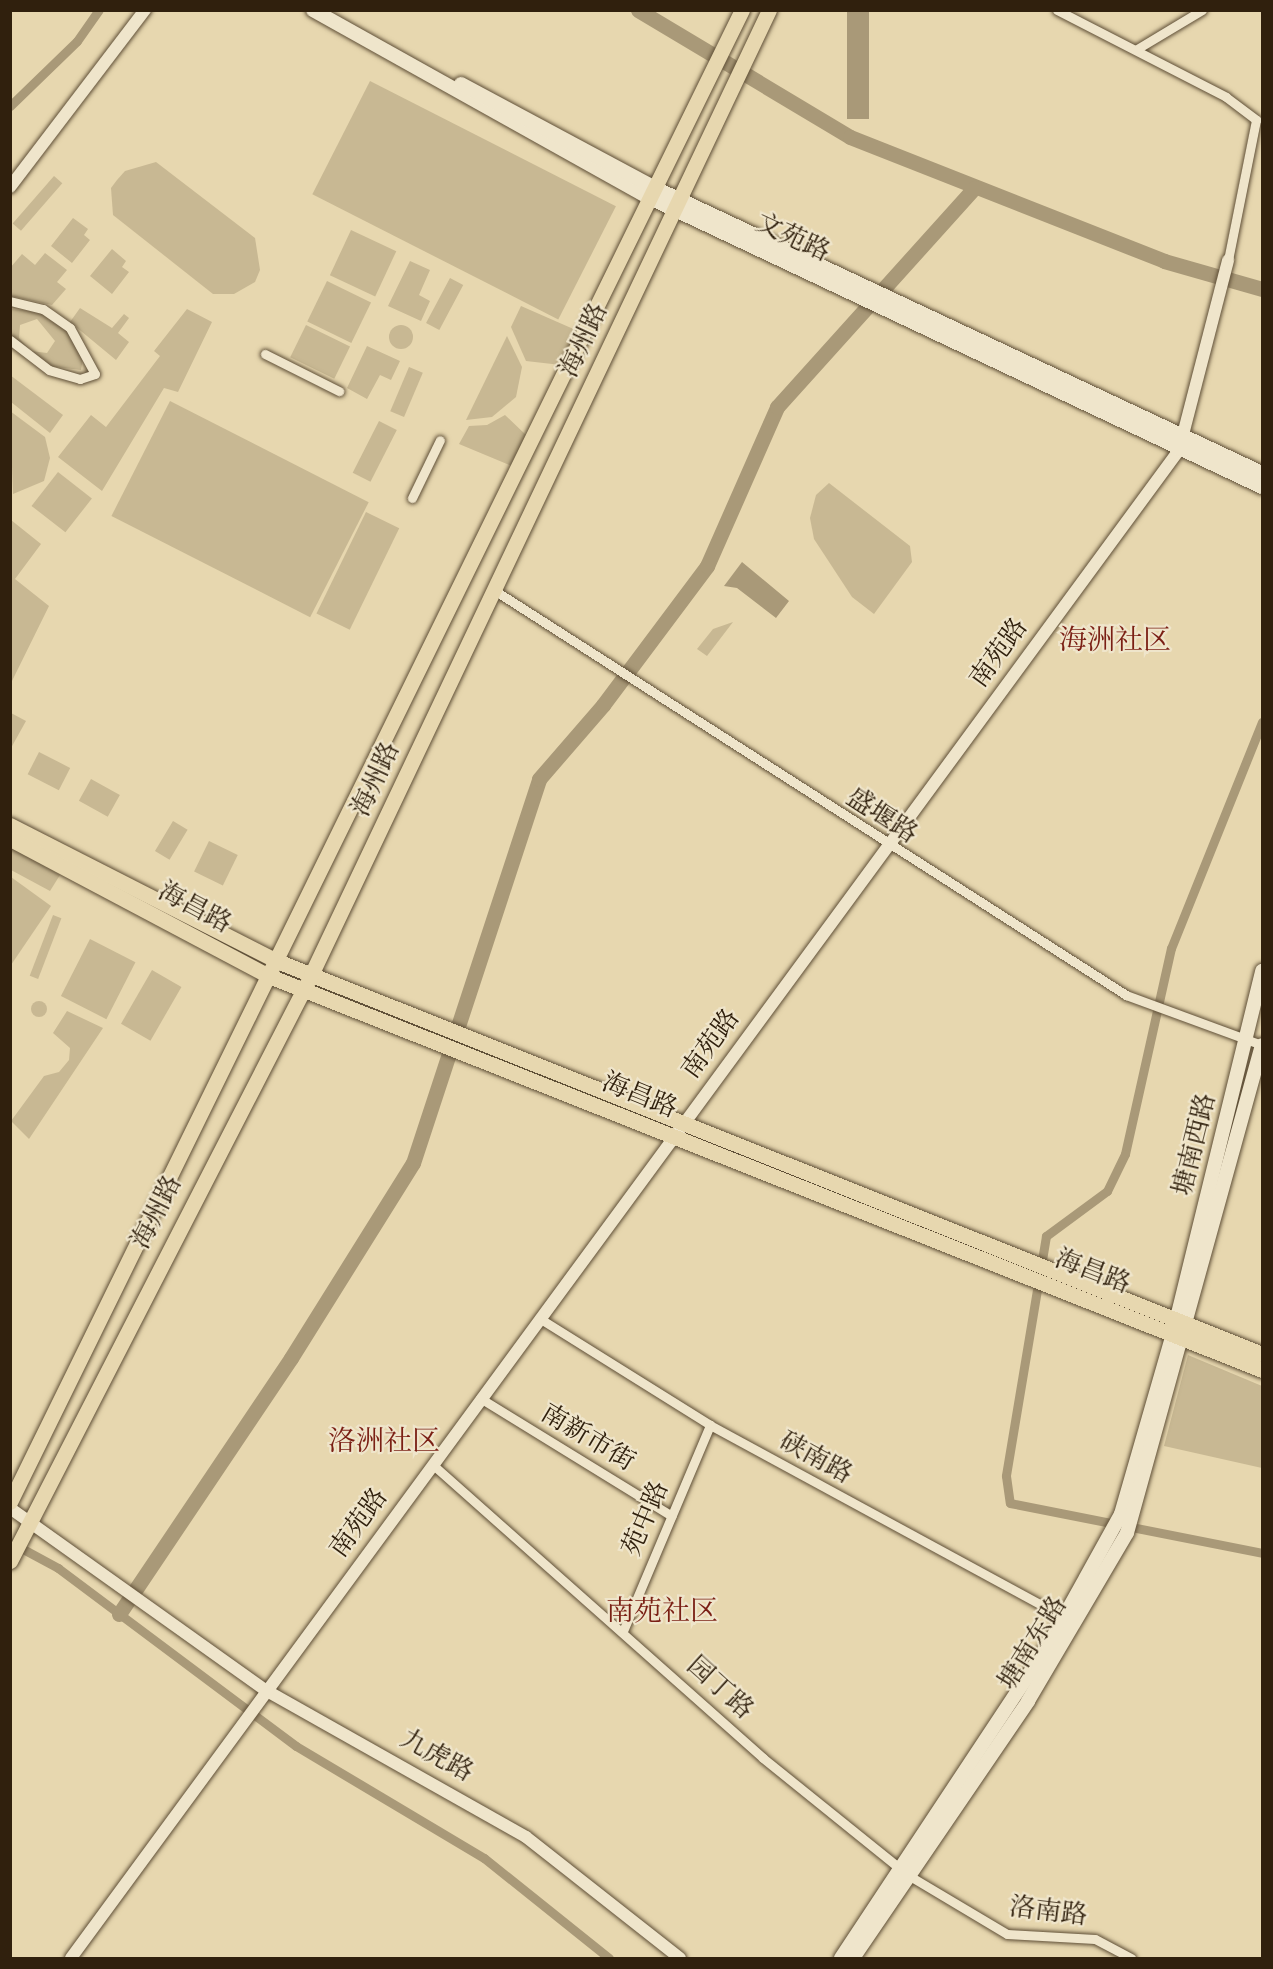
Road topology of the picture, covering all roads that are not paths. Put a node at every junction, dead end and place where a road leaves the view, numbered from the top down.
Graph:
1 (145, 10) edge
2 (313, 10) edge
3 (331, 10) edge
4 (742, 10) edge
5 (769, 10) edge
6 (1058, 10) edge
7 (1202, 10) edge
8 (1137, 49) junction
9 (10, 187) edge
10 (653, 193) junction
11 (676, 204) junction
12 (1228, 260) joint
13 (10, 301) edge
14 (904, 312) junction
15 (10, 340) edge
16 (265, 354) dead end
17 (339, 391) dead end
18 (1185, 436) junction
19 (440, 440) dead end
20 (1179, 450) junction
21 (1263, 473) edge
22 (1263, 487) edge
23 (411, 498) dead end
24 (494, 590) junction
25 (10, 825) edge
26 (10, 839) edge
27 (887, 846) junction
28 (277, 962) junction
29 (1263, 971) edge
30 (269, 976) junction
31 (307, 982) junction
32 (1245, 1041) junction
33 (1262, 1045) edge
34 (677, 1131) junction
35 (540, 1317) junction
36 (1180, 1327) junction
37 (1263, 1354) edge
38 (1263, 1370) edge
39 (480, 1398) junction
40 (710, 1425) junction
41 (432, 1464) junction
42 (10, 1502) edge
43 (10, 1508) edge
44 (1128, 1511) junction
45 (672, 1516) junction
46 (30, 1524) junction
47 (10, 1561) edge
48 (1071, 1621) junction
49 (623, 1631) junction
50 (264, 1694) junction
51 (905, 1872) junction
52 (71, 1959) edge
53 (680, 1959) edge
54 (841, 1959) edge
55 (853, 1959) edge
56 (1131, 1959) edge

1 - 9 street
2 - 10 main road, 文苑路
3 - 10 main road, 文苑路
4 - 10 main road, 海州路
5 - 11 main road, 海州路
6 - 8 street
7 - 8 street
8 - 12 street
10 - 11 main road, 文苑路
10 - 28 main road, 海州路
11 - 14 main road, 文苑路
11 - 24 main road, 海州路
12 - 18 street, 南苑路
13 - 15 street
14 - 18 main road, 文苑路
14 - 20 main road, 文苑路
16 - 17 street
18 - 20 street, 南苑路
18 - 21 main road, 文苑路
19 - 23 street
20 - 22 main road, 文苑路
20 - 27 street, 南苑路
24 - 27 street, 盛堰路
24 - 31 main road, 海州路
25 - 28 main road, 海昌路
26 - 30 main road, 海昌路
27 - 32 street, 盛堰路
27 - 34 street, 南苑路
28 - 30 main road, 海州路
28 - 31 main road, 海昌路
29 - 32 main road, 塘南西路
30 - 31 main road, 海昌路
30 - 42 main road, 海州路
31 - 34 main road, 海昌路
31 - 46 main road, 海州路
32 - 33 street, 盛堰路
32 - 36 main road, 塘南西路
33 - 36 main road, 塘南西路
34 - 35 street, 南苑路
34 - 36 main road, 海昌路
35 - 39 street, 南苑路
35 - 40 street, 硖南路
36 - 37 main road, 海昌路
36 - 38 main road, 海昌路
36 - 44 main road, 塘南东路
39 - 41 street, 南苑路
39 - 45 street, 南新市街
40 - 45 street, 苑中路
40 - 48 street, 硖南路
41 - 49 street, 园丁路
41 - 50 street, 南苑路
43 - 46 street, 九虎路
44 - 48 main road, 塘南东路
44 - 48 main road, 塘南东路
45 - 49 street, 苑中路
46 - 47 main road, 海州路
46 - 50 street, 九虎路
48 - 51 main road, 塘南东路
49 - 51 street, 园丁路
50 - 52 street, 南苑路
50 - 53 street, 九虎路
51 - 54 main road, 塘南东路
51 - 55 main road, 塘南东路
51 - 56 street, 洛南路

